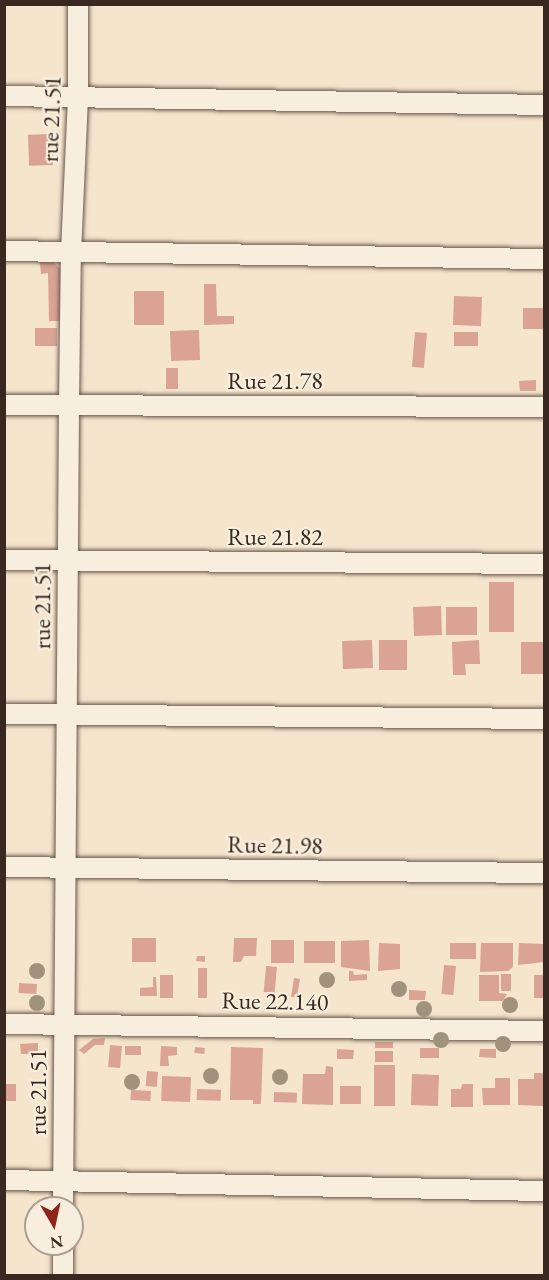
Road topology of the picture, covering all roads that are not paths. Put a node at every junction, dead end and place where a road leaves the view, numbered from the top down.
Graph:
1 (78, 4) edge
2 (4, 96) edge
3 (78, 97) junction
4 (544, 105) edge
5 (4, 251) edge
6 (71, 252) junction
7 (544, 259) edge
8 (4, 405) edge
9 (69, 406) junction
10 (544, 407) edge
11 (4, 560) edge
12 (68, 560) junction
13 (544, 564) edge
14 (4, 714) edge
15 (67, 714) junction
16 (544, 719) edge
17 (4, 867) edge
18 (65, 868) junction
19 (544, 873) edge
20 (4, 1024) edge
21 (64, 1024) junction
22 (544, 1031) edge
23 (4, 1180) edge
24 (63, 1181) junction
25 (544, 1191) edge
26 (63, 1196) edge
27 (63, 1256) edge
28 (63, 1275) edge

1 - 3 street, rue 21.51
2 - 3 street
3 - 4 street
3 - 6 street, rue 21.51
5 - 6 street
6 - 7 street
6 - 9 street, rue 21.51
8 - 9 street, Rue 21.78
9 - 10 street, Rue 21.78
9 - 12 street, rue 21.51
11 - 12 street, Rue 21.82
12 - 13 street, Rue 21.82
12 - 15 street, rue 21.51
14 - 15 street
15 - 16 street
15 - 18 street, rue 21.51
17 - 18 street, Rue 21.98
18 - 19 street, Rue 21.98
18 - 21 street, rue 21.51
20 - 21 street, Rue 22.140
21 - 22 street, Rue 22.140
21 - 24 street, rue 21.51
23 - 24 street
24 - 25 street
24 - 26 street, rue 21.51
27 - 28 street

